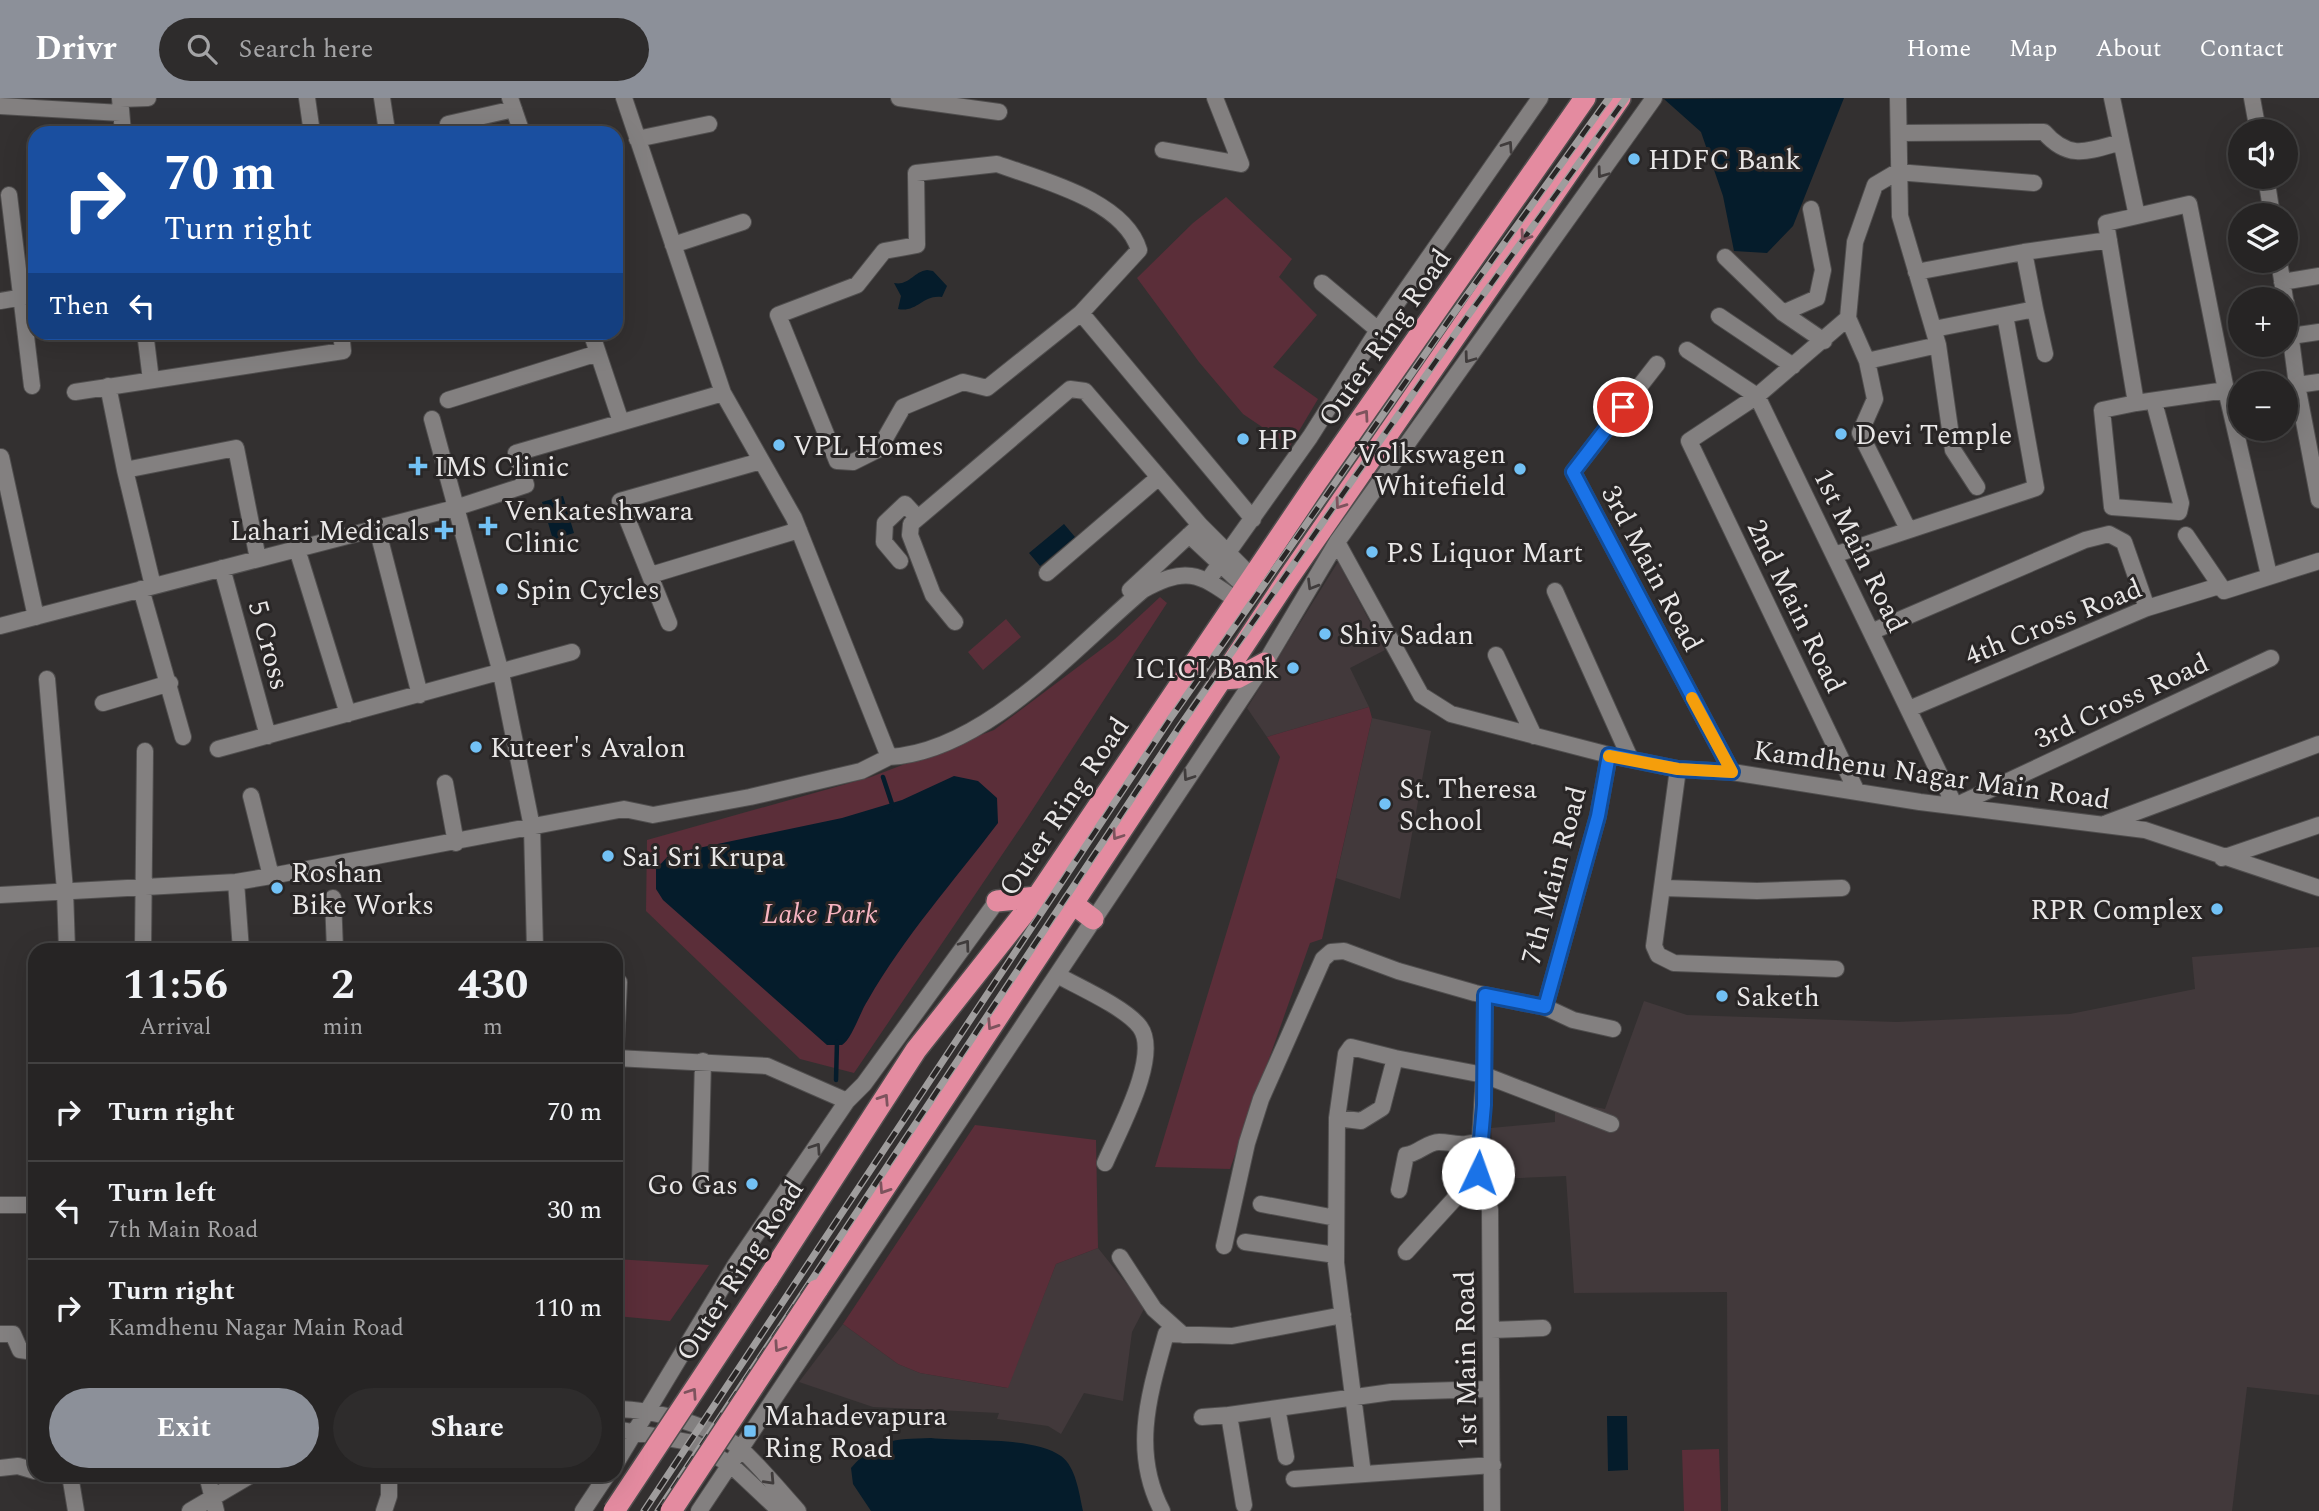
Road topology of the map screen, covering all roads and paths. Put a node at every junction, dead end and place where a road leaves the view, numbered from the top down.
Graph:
1 (148, 98) edge
2 (307, 98) edge
3 (383, 98) edge
4 (624, 98) edge
5 (898, 98) edge
6 (1215, 98) edge
7 (1540, 98) edge
8 (1585, 98) edge
9 (1620, 98) edge
10 (1654, 98) edge
11 (1898, 98) edge
12 (2112, 98) edge
13 (2252, 98) edge
14 (120, 103) edge
15 (512, 104) edge
16 (1003, 105) edge
17 (0, 106) edge
18 (2256, 119) edge
19 (448, 124) dead end
20 (709, 124) dead end
21 (122, 126) edge
22 (312, 126) edge
23 (386, 126) edge
24 (520, 126) edge
25 (1899, 133) junction
26 (637, 139) junction
27 (2121, 142) junction
28 (1163, 150) dead end
29 (1898, 172) junction
30 (2034, 183) dead end
31 (9, 195) dead end
32 (1811, 208) dead end
33 (2137, 216) junction
34 (743, 222) dead end
35 (2109, 240) junction
36 (673, 245) junction
37 (2024, 252) junction
38 (1725, 257) dead end
39 (1916, 272) junction
40 (2281, 273) edge
41 (2319, 276) edge
42 (2282, 282) junction
43 (1322, 284) dead end
44 (2283, 287) edge
45 (28, 295) edge
46 (0, 301) edge
47 (2035, 309) junction
48 (1081, 313) junction
49 (1783, 313) junction
50 (2005, 315) junction
51 (1719, 316) dead end
52 (1848, 318) junction
53 (1378, 330) junction
54 (2319, 332) edge
55 (2298, 335) edge
56 (1936, 337) junction
57 (30, 340) edge
58 (146, 340) edge
59 (342, 340) edge
60 (594, 340) edge
61 (1825, 341) junction
62 (1687, 350) dead end
63 (598, 353) junction
64 (2045, 354) dead end
65 (1867, 361) junction
66 (1657, 364) dead end
67 (1793, 366) junction
68 (151, 380) junction
69 (2319, 382) edge
70 (2298, 385) edge
71 (32, 386) dead end
72 (108, 386) junction
73 (2226, 390) junction
74 (2298, 390) edge
75 (75, 393) dead end
76 (723, 393) junction
77 (1757, 396) junction
78 (448, 400) dead end
79 (2154, 402) junction
80 (2137, 403) junction
81 (432, 419) dead end
82 (621, 422) junction
83 (1, 457) edge
84 (761, 461) junction
85 (125, 470) junction
86 (1158, 477) junction
87 (1977, 487) dead end
88 (2319, 500) edge
89 (455, 508) junction
90 (918, 518) junction
91 (1253, 519) junction
92 (377, 528) junction
93 (799, 530) junction
94 (1194, 530) junction
95 (1909, 530) junction
96 (2186, 536) dead end
97 (1337, 542) junction
98 (296, 549) junction
99 (1833, 555) junction
100 (258, 559) junction
101 (1223, 560) junction
102 (900, 561) dead end
103 (2319, 561) edge
104 (222, 568) junction
105 (1047, 573) dead end
106 (651, 575) junction
107 (2269, 575) junction
108 (1209, 579) junction
109 (2219, 586) junction
110 (147, 588) junction
111 (1244, 588) junction
112 (1555, 591) dead end
113 (2147, 608) junction
114 (36, 617) junction
115 (955, 622) dead end
116 (669, 623) dead end
117 (0, 626) edge
118 (1871, 632) junction
119 (1075, 635) dead end
120 (572, 652) dead end
121 (1496, 655) dead end
122 (2271, 658) dead end
123 (1265, 663) junction
124 (501, 673) junction
125 (47, 679) dead end
126 (1222, 679) junction
127 (170, 683) junction
128 (420, 695) junction
129 (103, 703) dead end
130 (1909, 709) junction
131 (348, 714) junction
132 (268, 736) junction
133 (1534, 736) junction
134 (183, 737) dead end
135 (2319, 744) edge
136 (218, 749) dead end
137 (145, 751) dead end
138 (1609, 755) junction
139 (889, 757) junction
140 (1630, 758) junction
141 (1678, 769) junction
142 (1732, 772) junction
143 (445, 783) dead end
144 (1857, 792) junction
145 (251, 796) dead end
146 (1955, 806) junction
147 (2105, 824) junction
148 (2319, 825) edge
149 (532, 827) junction
150 (456, 843) junction
151 (2222, 858) junction
152 (271, 876) junction
153 (236, 881) junction
154 (144, 886) junction
155 (1664, 888) junction
156 (1842, 888) dead end
157 (2319, 888) edge
158 (65, 890) junction
159 (0, 895) edge
160 (1037, 897) junction
161 (333, 898) dead end
162 (997, 901) joint
163 (1072, 903) junction
164 (1093, 919) junction
165 (67, 943) edge
166 (143, 943) edge
167 (240, 943) edge
168 (335, 943) edge
169 (536, 943) edge
170 (1836, 969) dead end
171 (1057, 975) junction
172 (1485, 995) junction
173 (1545, 1007) junction
174 (1613, 1029) dead end
175 (623, 1058) edge
176 (1395, 1058) junction
177 (703, 1061) junction
178 (1484, 1075) junction
179 (848, 1101) junction
180 (1337, 1118) junction
181 (1611, 1124) dead end
182 (1480, 1140) junction
183 (1105, 1163) dead end
184 (700, 1181) dead end
185 (1399, 1190) dead end
186 (1261, 1204) dead end
187 (0, 1205) edge
188 (28, 1205) edge
189 (1490, 1209) dead end
190 (1336, 1218) junction
191 (1245, 1242) dead end
192 (1224, 1246) dead end
193 (1406, 1252) dead end
194 (1336, 1255) junction
195 (1120, 1257) dead end
196 (1343, 1315) junction
197 (1543, 1328) dead end
198 (1491, 1330) junction
199 (0, 1334) edge
200 (1183, 1335) junction
201 (28, 1351) edge
202 (1492, 1389) junction
203 (1353, 1397) junction
204 (1278, 1408) junction
205 (623, 1410) edge
206 (649, 1413) junction
207 (1229, 1415) junction
208 (1202, 1417) dead end
209 (623, 1430) edge
210 (636, 1433) junction
211 (741, 1449) junction
212 (623, 1452) edge
213 (1286, 1457) dead end
214 (731, 1465) junction
215 (1493, 1465) junction
216 (0, 1468) edge
217 (28, 1469) edge
218 (1363, 1474) junction
219 (1294, 1479) dead end
220 (71, 1482) edge
221 (209, 1482) edge
222 (243, 1482) edge
223 (389, 1482) edge
224 (602, 1482) edge
225 (1244, 1505) dead end
226 (214, 1506) edge
227 (76, 1511) edge
228 (190, 1511) edge
229 (384, 1511) edge
230 (583, 1511) edge
231 (614, 1511) edge
232 (670, 1511) edge
233 (699, 1511) edge
234 (780, 1511) edge
235 (798, 1511) edge
236 (1162, 1511) edge
237 (1492, 1511) edge

1 - 14 street
2 - 22 street
3 - 23 street
4 - 26 street
5 - 16 street
6 - 28 street
53 -> 7 street
111 -> 8 highway, Outer Ring Road
9 -> 126 highway, Outer Ring Road
10 -> 97 street
11 - 25 street
12 - 27 street
13 - 18 street
14 - 17 street
14 - 21 street
15 - 19 street
15 - 24 street
20 - 26 street
25 - 27 street
25 - 29 street
26 - 36 street
27 - 33 street
29 - 30 street
29 - 39 street
29 - 52 street
31 - 45 street
32 - 49 street
33 - 35 street
33 - 73 street
34 - 36 street
35 - 37 street
35 - 80 street
36 - 76 street
37 - 39 street
37 - 47 street
38 - 49 street
39 - 56 street
40 - 42 street
41 - 42 street
42 - 44 street
43 - 53 street
45 - 46 street
47 - 50 street
47 - 64 street
48 - 48 street
48 - 91 street
49 - 61 street
50 - 56 street
50 - 95 street
51 - 67 street
52 - 61 street
52 - 65 street
53 - 91 street
54 - 55 street
56 - 65 street
56 - 87 street
57 - 71 street
58 - 68 street
59 - 68 street
60 - 63 street
61 - 67 street
62 - 77 street
63 - 78 street
63 - 82 street
65 - 95 street
66 - 142 street, 3rd Main Road
67 - 77 street
68 - 72 street
69 - 70 street
72 - 75 street
72 - 85 street
73 - 79 street
73 - 107 street
74 - 88 street
76 - 82 street
76 - 84 street
77 - 99 street, 1st Main Road
77 - 144 street, 2nd Main Road
79 - 80 street
79 - 80 street
81 - 89 street
82 - 89 street
83 - 114 street
84 - 93 street
84 - 106 street
85 - 100 street
85 - 110 street
86 - 90 street
86 - 94 street
86 - 105 street
89 - 92 street
89 - 124 street
90 - 102 street
90 - 115 street
91 - 101 street
92 - 98 street
92 - 128 street
93 - 106 street
93 - 139 street
94 - 101 street
94 - 119 street
95 - 99 street
96 - 109 street
97 -> 123 street
97 - 133 street, Kamdhenu Nagar Main Road
98 - 100 street
98 - 131 street
99 - 118 street, 1st Main Road
100 - 104 street
101 - 108 street
101 - 111 street
103 - 107 street
104 - 110 street
104 - 132 street, 5 Cross
106 - 116 street
107 - 109 street, 4th Cross Road
108 - 111 street
108 - 139 street
109 - 113 street, 4th Cross Road
110 - 114 street
110 - 127 street
111 - 160 highway, Outer Ring Road
112 - 140 street
113 - 118 street
113 - 130 street, 4th Cross Road
114 - 117 street
118 - 130 street, 1st Main Road
120 - 124 street
121 - 133 street
122 - 146 street, 3rd Cross Road
123 - 126 highway
123 -> 164 street
124 - 128 street
124 - 149 street
125 - 158 street
126 -> 163 highway, Outer Ring Road
127 - 129 street
127 - 134 street
128 - 131 street
130 - 146 street, 1st Main Road
131 - 132 street
132 - 136 street
133 - 138 street, Kamdhenu Nagar Main Road
135 - 147 street
137 - 154 street
138 - 140 street, Kamdhenu Nagar Main Road
138 - 173 street, 7th Main Road
139 - 149 street
140 - 141 street, Kamdhenu Nagar Main Road
141 - 142 street, Kamdhenu Nagar Main Road
141 - 155 street
142 - 144 street, Kamdhenu Nagar Main Road
143 - 150 street
144 - 146 street, Kamdhenu Nagar Main Road
145 - 152 street
146 - 147 street, Kamdhenu Nagar Main Road
147 - 151 street, Kamdhenu Nagar Main Road
148 - 151 street
149 - 150 street
149 - 169 street
150 - 152 street
151 - 157 street, Kamdhenu Nagar Main Road
152 - 153 street
153 - 154 street
153 - 167 street
154 - 158 street
154 - 166 street
155 - 156 street
155 - 170 street
158 - 159 street
158 - 165 street
160 - 162 highway
231 -> 160 highway, Outer Ring Road, bridge
161 - 168 street
179 -> 162 street
163 - 164 highway
163 -> 232 highway, Outer Ring Road, bridge
164 - 171 street
171 - 183 street
171 - 211 street
172 - 173 street
172 - 178 street
172 - 192 street
173 - 174 street
175 - 177 street
176 - 178 street
176 - 180 street
176 - 180 street
177 - 179 street
177 - 184 street
178 - 181 street
178 - 182 street
206 -> 179 street
180 - 190 street
182 - 185 street
182 - 193 street
186 - 190 street
187 - 188 street
189 - 198 street, 1st Main Road
190 - 194 street
191 - 194 street
194 - 196 street
195 - 200 street
196 - 200 street
196 - 203 street
197 - 198 street
198 - 202 street, 1st Main Road
199 - 201 street
200 - 236 street
202 - 203 street
202 - 215 street, 1st Main Road
203 - 204 street
203 - 218 street
204 - 207 street
204 - 213 street
205 - 206 street
206 - 210 street
206 - 211 street
207 - 208 street
207 - 225 street
209 - 210 street
210 - 212 street
210 - 214 street
211 - 214 street
211 -> 235 street
214 - 233 street
214 - 234 street
215 - 218 street
215 - 237 street, 1st Main Road
216 - 217 street
218 - 219 street
220 - 227 street
221 - 226 street
222 - 226 street
223 - 229 street
224 - 230 street
226 - 228 street

